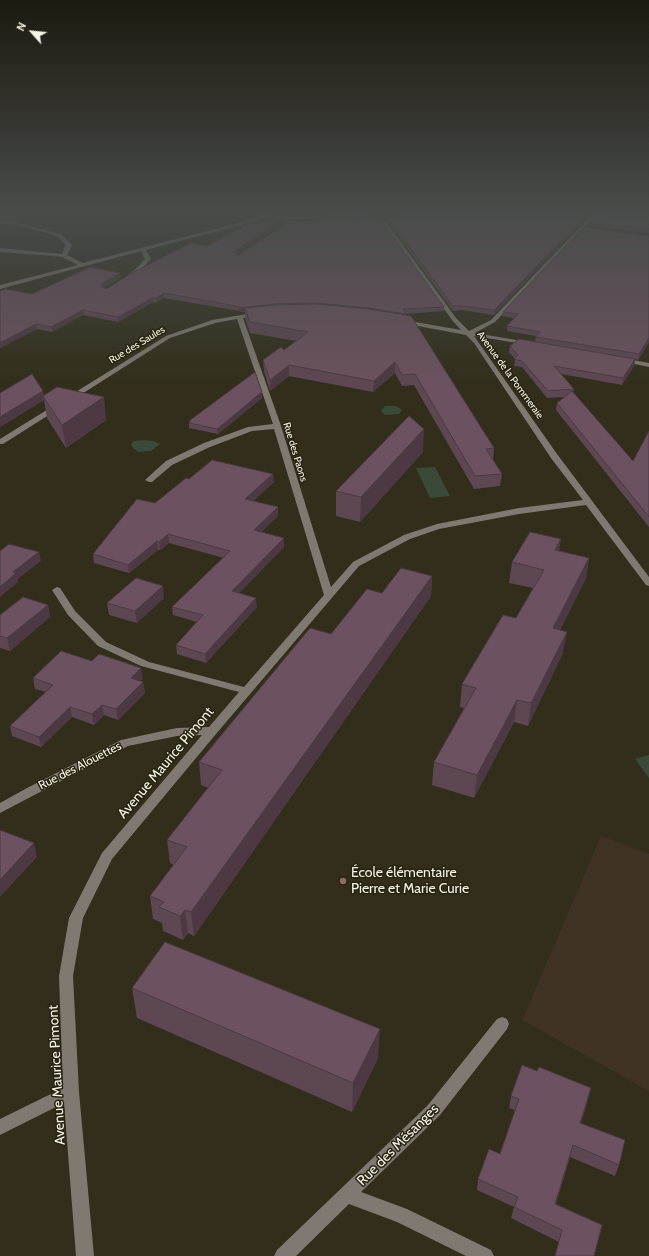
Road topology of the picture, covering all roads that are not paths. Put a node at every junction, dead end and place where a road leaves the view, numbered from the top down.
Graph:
1 (68, 270) edge
2 (138, 270) edge
3 (418, 270) edge
4 (544, 270) edge
5 (118, 283) edge
6 (0, 287) edge
7 (267, 313) edge
8 (239, 316) junction
9 (399, 321) edge
10 (468, 334) junction
11 (537, 346) edge
12 (612, 359) edge
13 (649, 365) edge
14 (277, 426) junction
15 (0, 442) edge
16 (149, 480) dead end
17 (589, 502) junction
18 (649, 583) edge
19 (57, 590) dead end
20 (329, 595) junction
21 (247, 691) junction
22 (212, 731) junction
23 (0, 810) edge
24 (502, 1024) dead end
25 (71, 1092) junction
26 (0, 1127) edge
27 (347, 1195) junction
28 (85, 1256) edge
29 (283, 1256) edge
30 (485, 1256) edge

1 - 6 street
2 - 5 street
3 - 10 street, Avenue de la Pommeraie
4 - 10 street
7 - 8 street, Rue des Saules
8 - 14 street, Rue des Paons
8 - 15 street, Rue des Saules
9 - 10 street
10 - 11 street
10 - 17 street, Avenue de la Pommeraie
12 - 13 street
14 - 16 street
14 - 20 street, Rue des Paons
17 - 18 street, Avenue de la Pommeraie
17 - 20 street, Avenue Maurice Pimont
19 - 21 street
20 - 21 street, Avenue Maurice Pimont
21 - 22 street, Avenue Maurice Pimont
22 - 23 street, Rue des Alouettes
22 - 25 street, Avenue Maurice Pimont
24 - 27 street, Rue des Mésanges
25 - 26 street
25 - 28 street, Avenue Maurice Pimont
27 - 29 street, Rue des Mésanges
27 - 30 street

